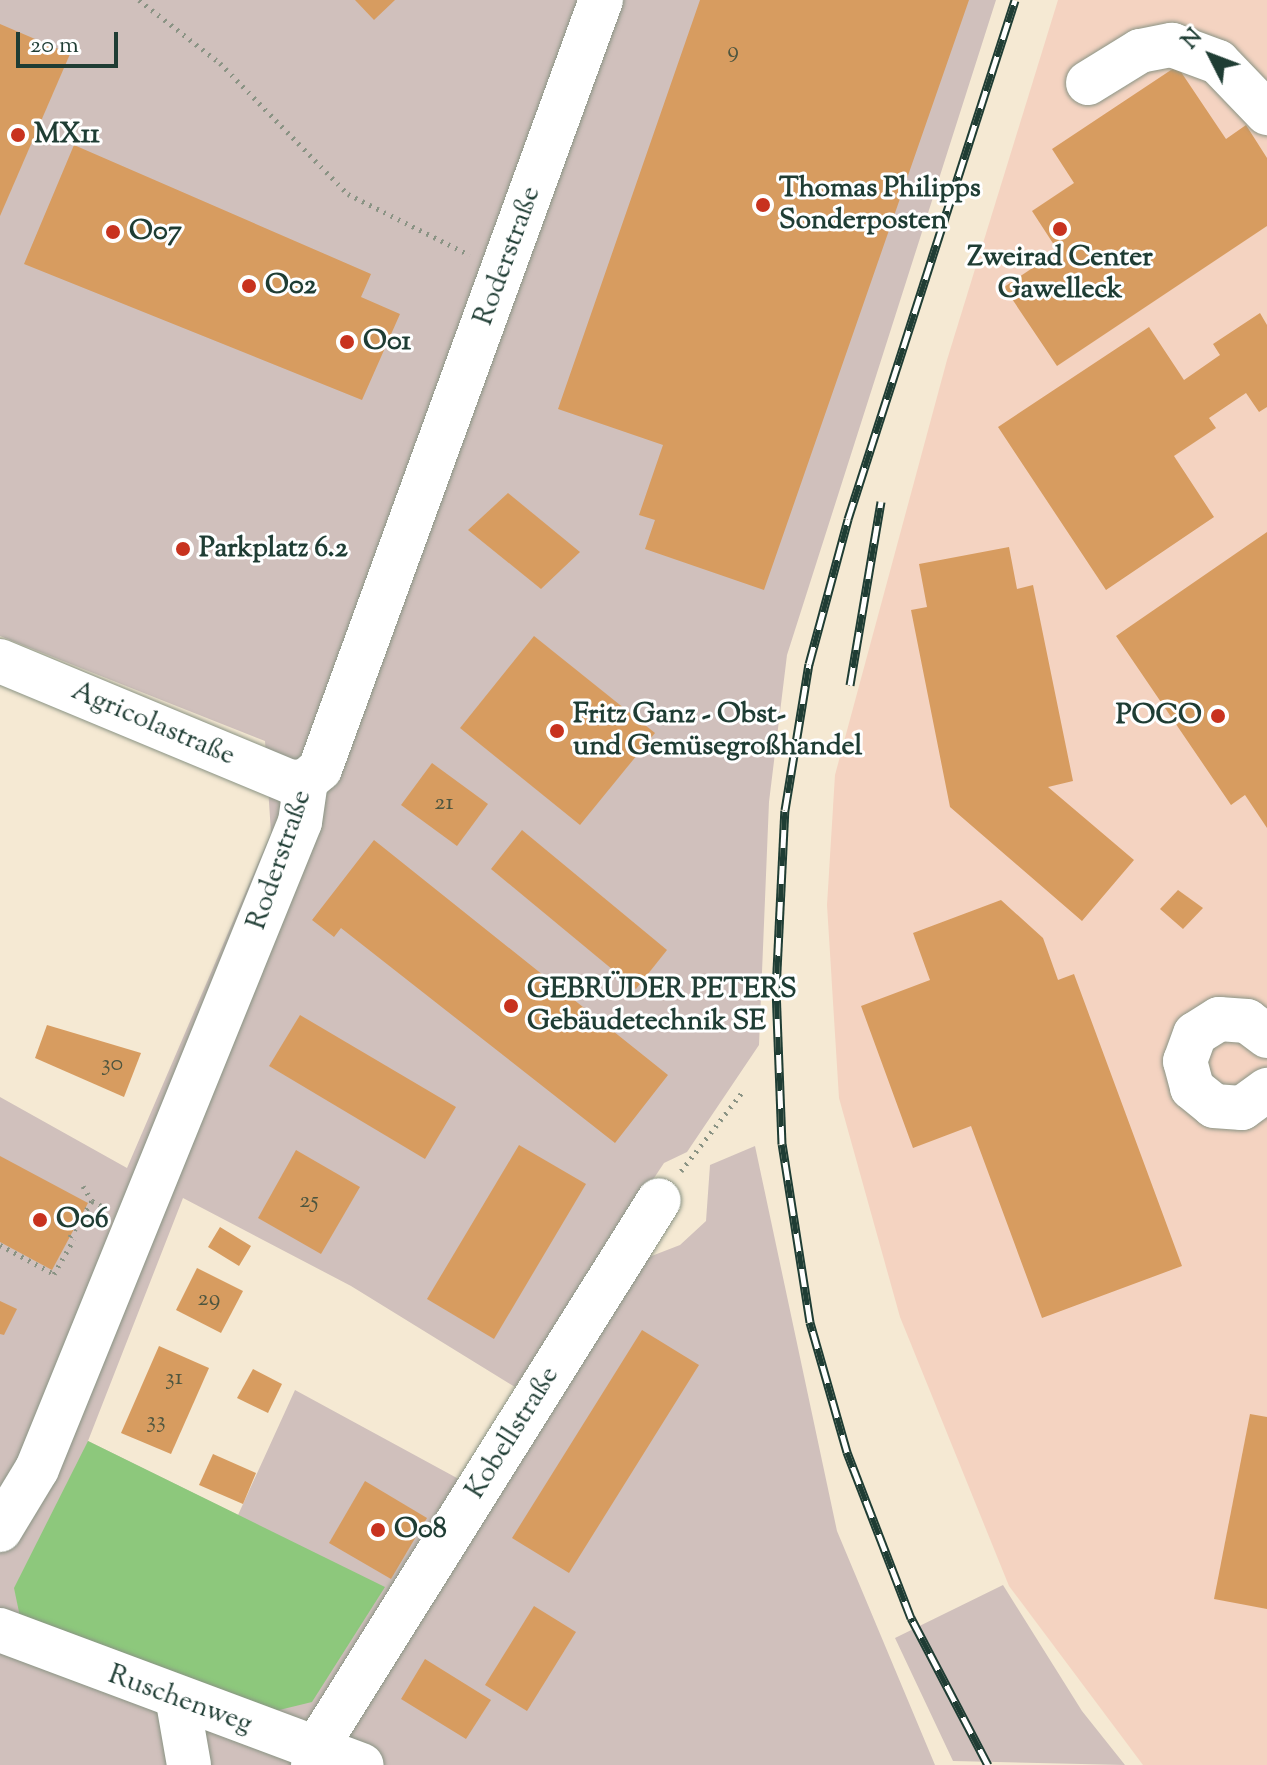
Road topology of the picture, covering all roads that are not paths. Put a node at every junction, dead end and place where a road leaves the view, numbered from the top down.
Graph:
1 (601, 0) edge
2 (1088, 83) dead end
3 (1267, 113) edge
4 (0, 661) edge
5 (306, 781) junction
6 (1267, 1036) edge
7 (1267, 1090) edge
8 (659, 1200) road end
9 (0, 1530) edge
10 (0, 1630) edge
11 (178, 1702) junction
12 (315, 1756) edge
13 (189, 1765) edge
14 (362, 1765) edge

1 - 5 street, Roderstraße
2 - 3 street
4 - 5 street, Agricolastraße
5 - 9 street, Roderstraße
6 - 7 street
8 - 12 street, Kobellstraße
10 - 11 street, Ruschenweg
11 - 12 street, Ruschenweg
11 - 13 street
12 - 14 street, Ruschenweg

